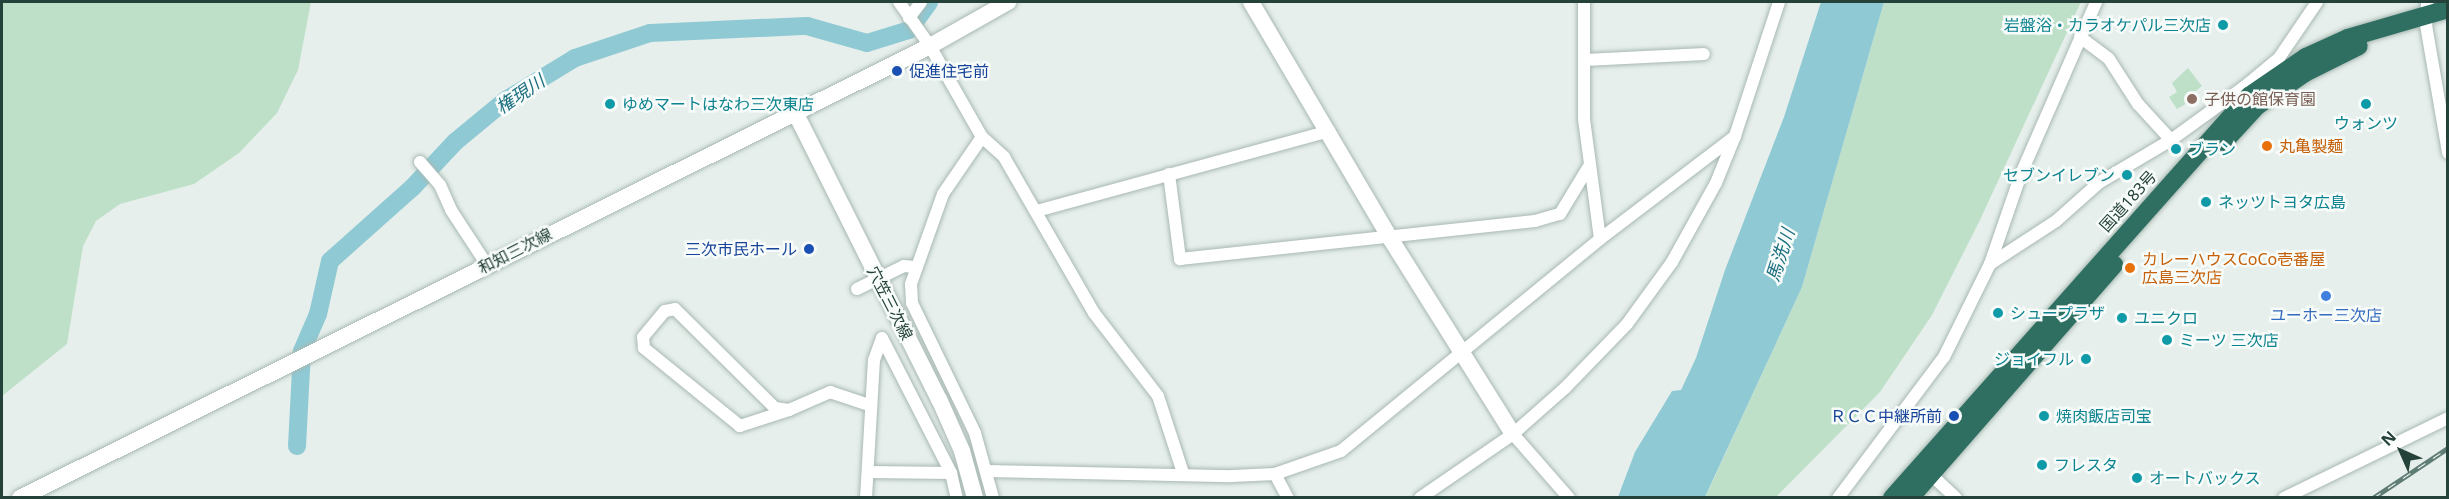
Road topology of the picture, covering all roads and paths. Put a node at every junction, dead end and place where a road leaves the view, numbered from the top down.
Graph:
1 (899, 2) edge
2 (921, 2) edge
3 (1008, 2) edge
4 (1251, 2) edge
5 (1584, 2) edge
6 (1779, 2) edge
7 (2096, 2) edge
8 (2317, 2) edge
9 (2448, 9) edge
10 (2427, 13) edge
11 (911, 20) junction
12 (2448, 21) edge
13 (2080, 37) junction
14 (925, 40) junction
15 (1704, 54) dead end
16 (1586, 60) junction
17 (2250, 96) junction
18 (795, 112) junction
19 (1329, 132) junction
20 (1735, 136) junction
21 (982, 137) junction
22 (2171, 140) junction
23 (2448, 153) edge
24 (421, 164) dead end
25 (1588, 168) junction
26 (1169, 174) junction
27 (1037, 211) junction
28 (1390, 238) junction
29 (1600, 239) junction
30 (1990, 264) junction
31 (487, 265) junction
32 (915, 267) junction
33 (876, 277) junction
34 (857, 290) dead end
35 (1462, 355) junction
36 (869, 405) junction
37 (789, 410) junction
38 (2448, 418) edge
39 (1518, 439) junction
40 (1924, 469) junction
41 (987, 471) junction
42 (868, 472) junction
43 (951, 473) junction
44 (1183, 473) junction
45 (1275, 474) junction
46 (20, 498) edge
47 (866, 498) edge
48 (957, 498) edge
49 (975, 498) edge
50 (993, 498) edge
51 (1287, 498) edge
52 (1420, 498) edge
53 (1569, 498) edge
54 (1838, 498) edge
55 (1892, 498) edge
56 (1910, 498) edge
57 (1956, 498) edge
58 (2284, 498) edge

1 - 11 street
2 - 11 street
3 - 14 main road, 和知三次線
4 - 19 main road
5 - 16 street
6 - 20 street
7 - 13 street
8 - 17 street
9 - 10 highway, 国道183号
10 - 12 highway, 国道183号
10 - 17 highway, 国道183号
10 - 23 street
11 - 14 street
13 - 22 street
13 - 30 street
14 - 18 main road, 和知三次線
14 - 21 street
15 - 16 street
16 - 25 street
17 - 22 street
17 - 40 highway, 国道183号
18 - 31 main road, 和知三次線
18 - 33 main road, 穴笠三次線
19 - 26 street
19 - 28 main road
20 - 29 street
20 - 39 street
21 - 27 street
21 - 32 street
22 - 30 street
24 - 31 street
25 - 28 street
25 - 29 street
26 - 27 street
26 - 28 street
27 - 44 street
28 - 35 main road
29 - 35 street
30 - 54 street
31 - 46 main road, 和知三次線
32 - 33 street
32 - 41 street
33 - 34 street
33 - 49 main road, 穴笠三次線
35 - 39 main road
35 - 45 street
36 - 37 street
36 - 42 street
36 - 43 street
37 - 37 street
38 - 58 street
39 - 52 street
39 - 53 street
40 - 55 highway, 国道183号
40 - 56 highway, 国道183号
40 - 57 street
41 - 44 street
41 - 50 street
42 - 43 street
42 - 47 street
43 - 48 street
44 - 45 street
45 - 51 street

